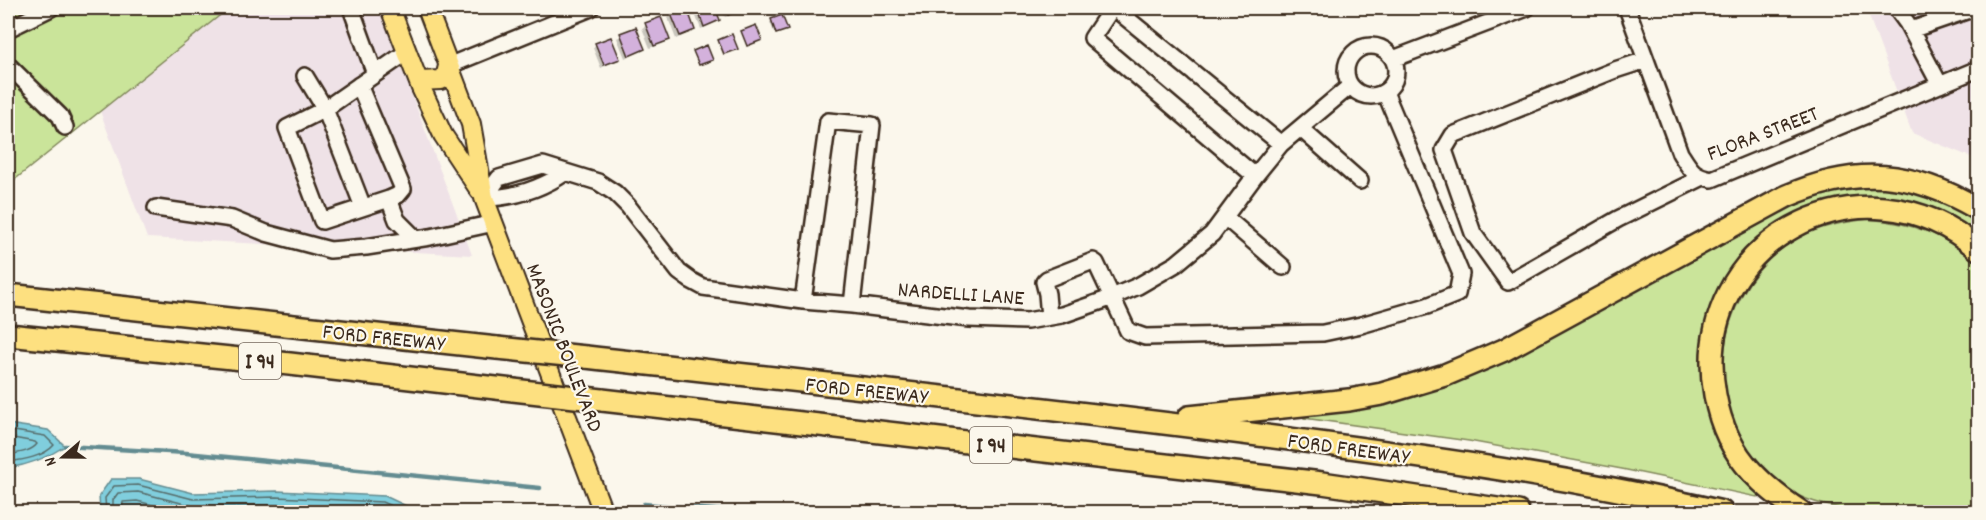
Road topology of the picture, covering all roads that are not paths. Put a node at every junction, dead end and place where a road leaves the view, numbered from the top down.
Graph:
1 (51, 8) edge
2 (351, 8) edge
3 (390, 8) edge
4 (427, 8) edge
5 (591, 8) edge
6 (1113, 8) edge
7 (1527, 8) edge
8 (1627, 8) edge
9 (1896, 8) edge
10 (1975, 8) edge
11 (8, 29) edge
12 (1911, 30) junction
13 (407, 52) junction
14 (1393, 59) junction
15 (1646, 60) junction
16 (8, 65) edge
17 (448, 66) junction
18 (1978, 69) edge
19 (375, 74) junction
20 (305, 76) dead end
21 (419, 81) junction
22 (359, 85) junction
23 (1940, 85) junction
24 (1350, 86) junction
25 (1385, 92) junction
26 (325, 109) junction
27 (65, 127) dead end
28 (1300, 128) junction
29 (1281, 144) junction
30 (1255, 176) junction
31 (1701, 178) junction
32 (1360, 181) dead end
33 (484, 198) junction
34 (389, 199) junction
35 (363, 207) junction
36 (156, 208) dead end
37 (1978, 209) edge
38 (1225, 217) junction
39 (494, 223) junction
40 (416, 239) junction
41 (1978, 249) edge
42 (1283, 267) dead end
43 (8, 295) edge
44 (1112, 297) junction
45 (803, 301) junction
46 (852, 305) junction
47 (1049, 317) junction
48 (8, 335) edge
49 (1152, 421) junction
50 (603, 513) edge
51 (1518, 513) edge
52 (1722, 513) edge
53 (1802, 513) edge

1 - 11 street
2 - 19 street
3 - 13 main road, MASONIC BOULEVARD
4 - 17 main road, MASONIC BOULEVARD
5 - 17 street
6 - 29 street
6 - 30 street
7 - 14 street
8 - 15 street, FLORA STREET
9 - 12 street
10 - 12 street
12 - 23 street
13 - 19 street
13 - 21 main road, MASONIC BOULEVARD
14 - 24 street
14 - 25 street
15 - 31 street, FLORA STREET
15 - 31 street
16 - 27 street
17 - 21 main road
17 - 33 main road, MASONIC BOULEVARD
18 - 23 street, FLORA STREET
19 - 22 street
20 - 26 street
21 - 33 main road, MASONIC BOULEVARD
22 - 26 street
22 - 34 street
23 - 31 street, FLORA STREET
24 - 25 street
24 - 28 street, NARDELLI LANE
25 - 44 street
26 - 35 street
26 - 35 street
28 - 29 street, NARDELLI LANE
28 - 32 street
29 - 30 street, NARDELLI LANE
30 - 38 street, NARDELLI LANE
33 - 39 main road, MASONIC BOULEVARD
33 - 45 street, NARDELLI LANE
34 - 35 street
34 - 40 street
36 - 40 street
37 - 49 highway
38 - 42 street
38 - 44 street, NARDELLI LANE
39 - 40 street
39 - 50 main road, MASONIC BOULEVARD
41 - 53 highway
43 - 49 highway, FORD FREEWAY / I 94, bridge
44 - 47 street, NARDELLI LANE
44 - 47 street
45 - 46 street, NARDELLI LANE
45 - 46 street
46 - 47 street, NARDELLI LANE
48 - 51 highway, FORD FREEWAY / I 94, bridge
49 - 52 highway, FORD FREEWAY / I 94

